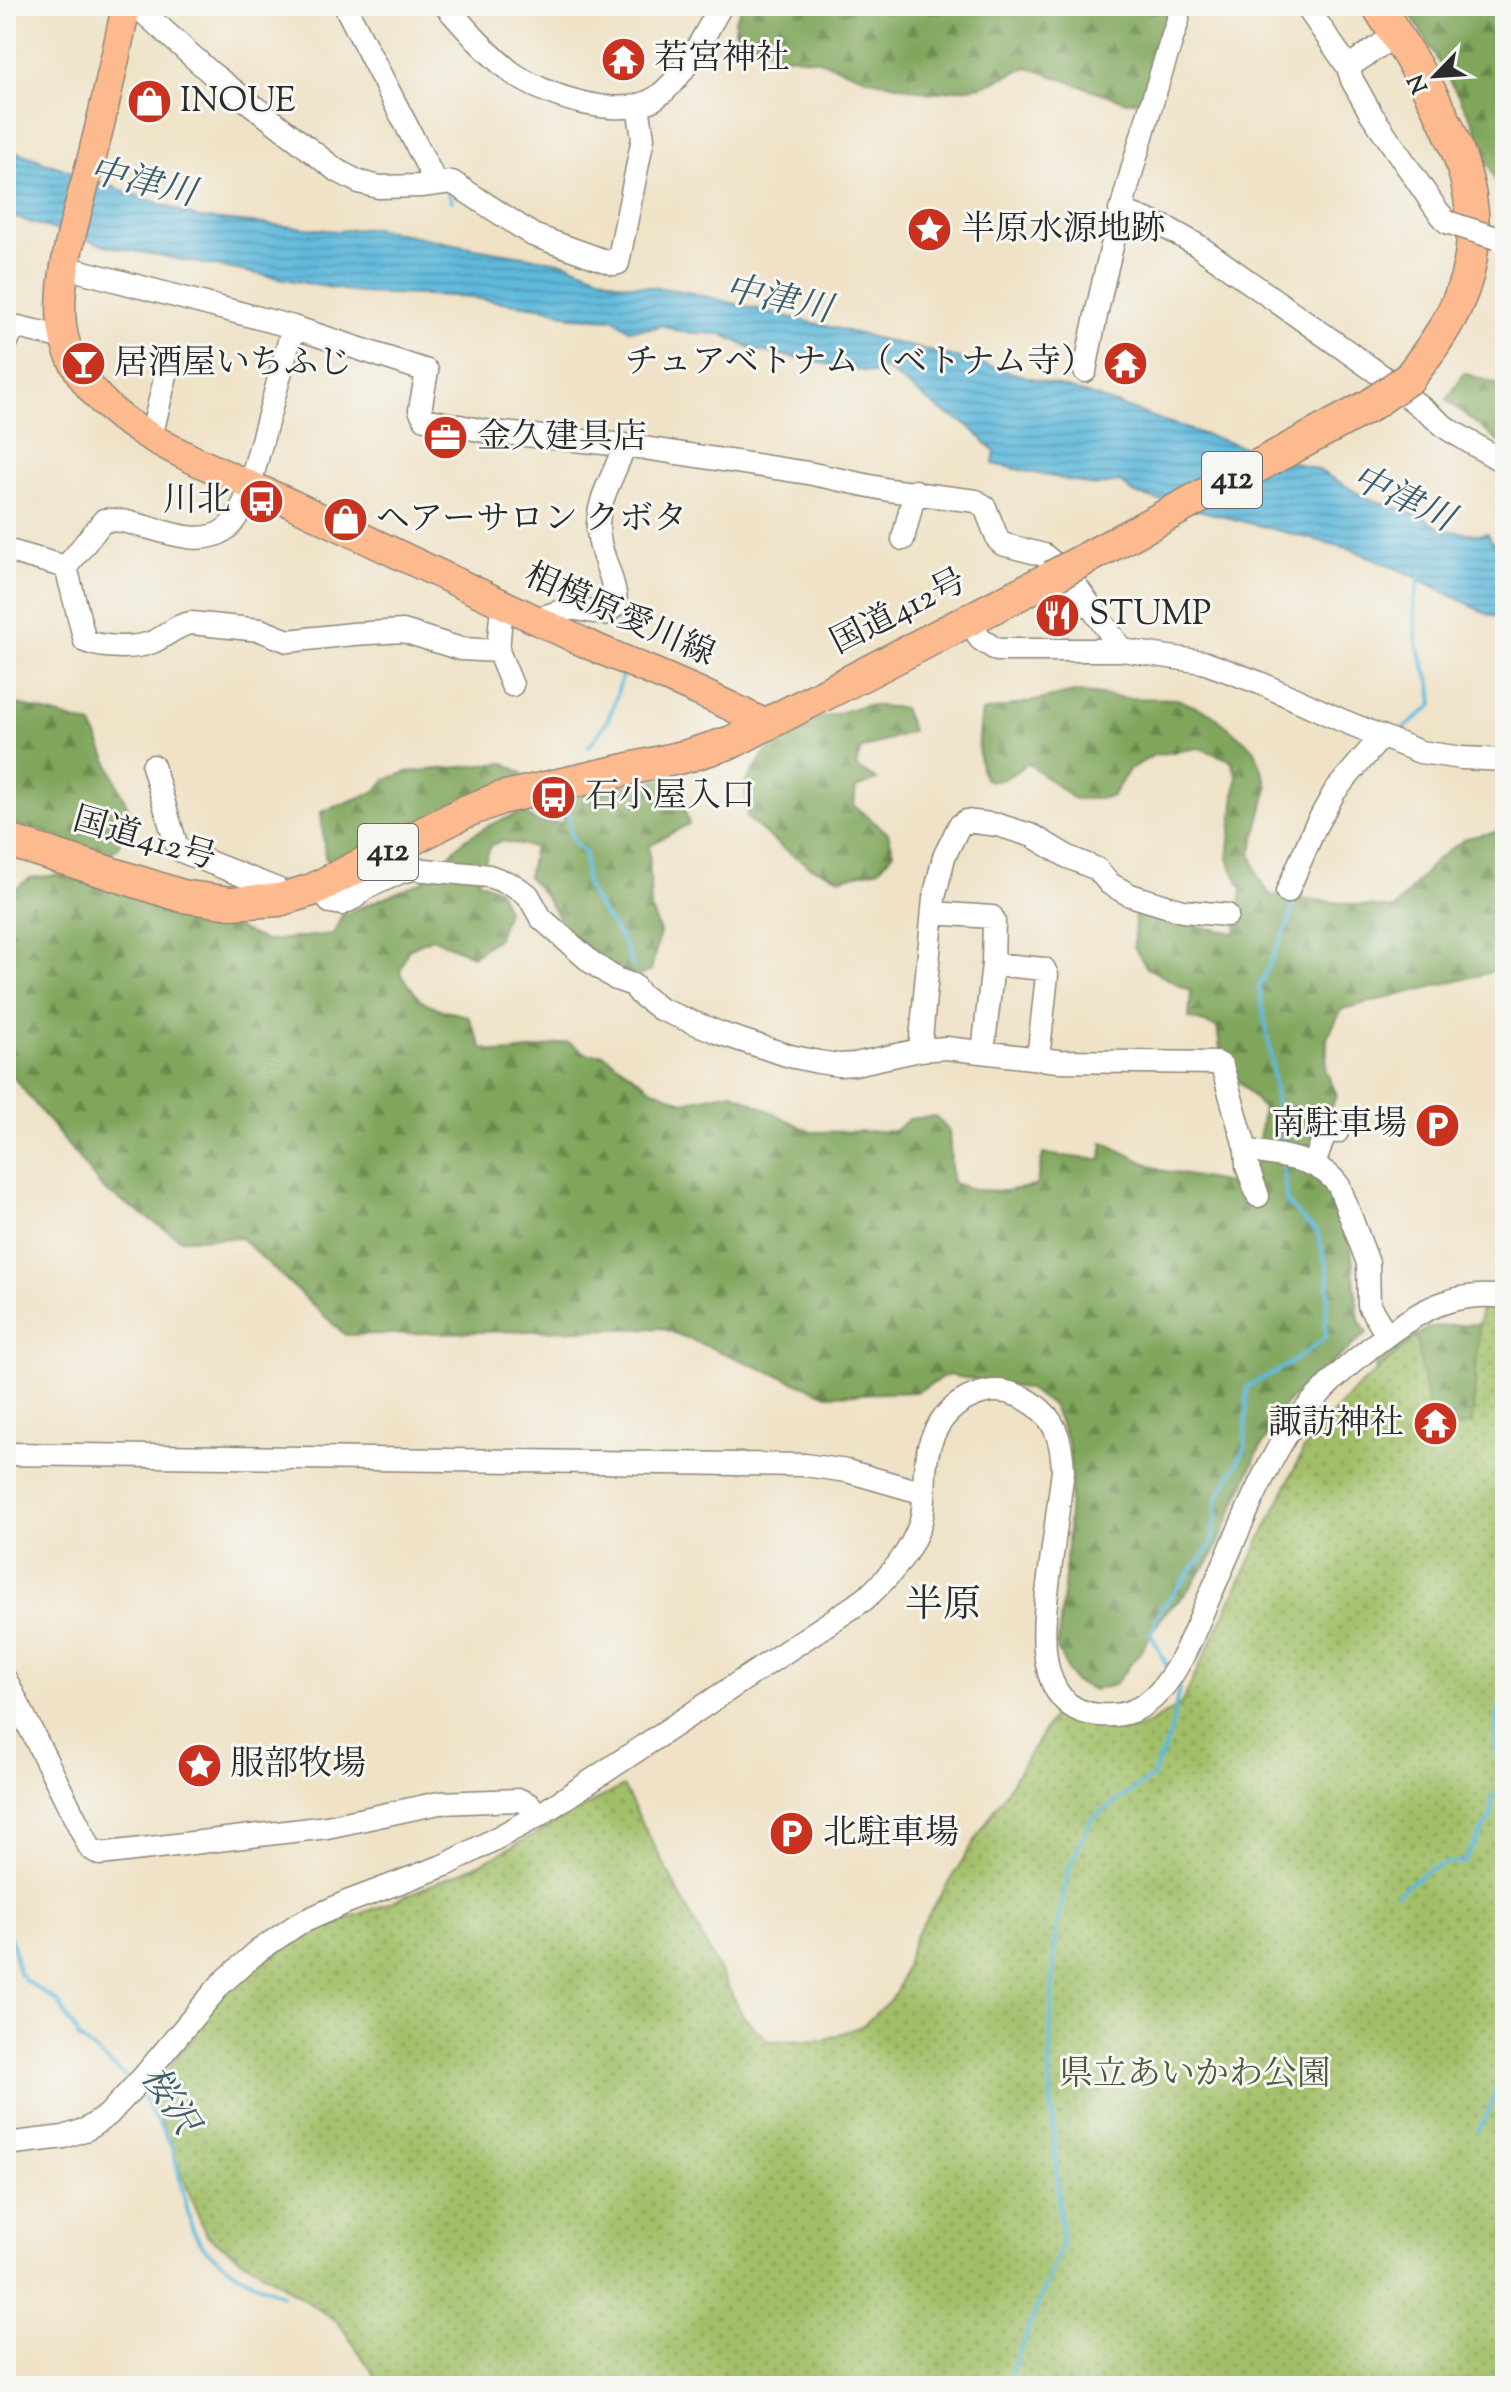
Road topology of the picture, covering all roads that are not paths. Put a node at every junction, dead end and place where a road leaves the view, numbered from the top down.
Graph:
1 (127, 6) edge
2 (345, 6) edge
3 (446, 6) edge
4 (721, 6) edge
5 (1178, 6) edge
6 (1306, 6) edge
7 (1378, 6) edge
8 (1396, 35) junction
9 (1348, 67) junction
10 (638, 106) junction
11 (436, 183) junction
12 (1120, 210) junction
13 (1500, 241) edge
14 (65, 267) junction
15 (293, 327) junction
16 (64, 338) junction
17 (6, 344) edge
18 (1085, 371) dead end
19 (166, 375) dead end
20 (151, 437) junction
21 (624, 445) junction
22 (1505, 463) edge
23 (249, 484) junction
24 (915, 491) junction
25 (903, 539) dead end
26 (6, 550) edge
27 (66, 567) junction
28 (502, 604) junction
29 (534, 620) junction
30 (970, 620) junction
31 (1122, 650) junction
32 (498, 651) junction
33 (512, 685) dead end
34 (767, 725) junction
35 (1382, 736) junction
36 (1505, 760) edge
37 (153, 766) dead end
38 (6, 840) edge
39 (320, 886) junction
40 (1287, 892) dead end
41 (279, 900) junction
42 (933, 913) junction
43 (1227, 915) dead end
44 (993, 964) junction
45 (920, 1050) junction
46 (983, 1052) junction
47 (1038, 1059) junction
48 (1337, 1132) dead end
49 (1246, 1150) junction
50 (1314, 1165) junction
51 (1258, 1196) dead end
52 (1505, 1297) edge
53 (1387, 1335) junction
54 (6, 1454) edge
55 (924, 1493) junction
56 (6, 1680) edge
57 (538, 1816) junction
58 (6, 2144) edge

1 - 11 street
1 - 14 main road, 相模原愛川線
2 - 11 street
3 - 10 street
4 - 10 street
5 - 12 street
6 - 9 street
7 - 8 highway, 国道412号 / 412
8 - 9 street
8 - 30 highway, 国道412号 / 412, bridge
9 - 13 street, bridge
10 - 11 street
12 - 18 street
12 - 22 street
14 - 15 street
14 - 16 main road, 相模原愛川線
15 - 21 street
15 - 23 street
16 - 17 street
16 - 20 main road, 相模原愛川線
19 - 20 street
20 - 23 main road, 相模原愛川線
21 - 24 street
21 - 29 street
23 - 27 street
23 - 28 main road, 相模原愛川線
24 - 25 street
24 - 31 street
26 - 27 street
27 - 32 street
28 - 29 main road, 相模原愛川線
28 - 32 street
29 - 34 main road, 相模原愛川線
30 - 31 street
30 - 34 highway, 国道412号 / 412
31 - 35 street
32 - 33 street
34 - 39 highway, 国道412号 / 412
35 - 36 street
35 - 40 street
37 - 41 street
38 - 41 highway, 国道412号 / 412
39 - 41 highway, 国道412号 / 412
39 - 45 street
42 - 43 street
42 - 44 street
42 - 45 street
44 - 46 street
44 - 47 street
45 - 46 street
46 - 47 street
47 - 49 street
48 - 50 street
49 - 50 street
49 - 51 street
50 - 53 street
52 - 53 street
53 - 55 street
54 - 55 street
55 - 57 street
56 - 57 street
57 - 58 street

